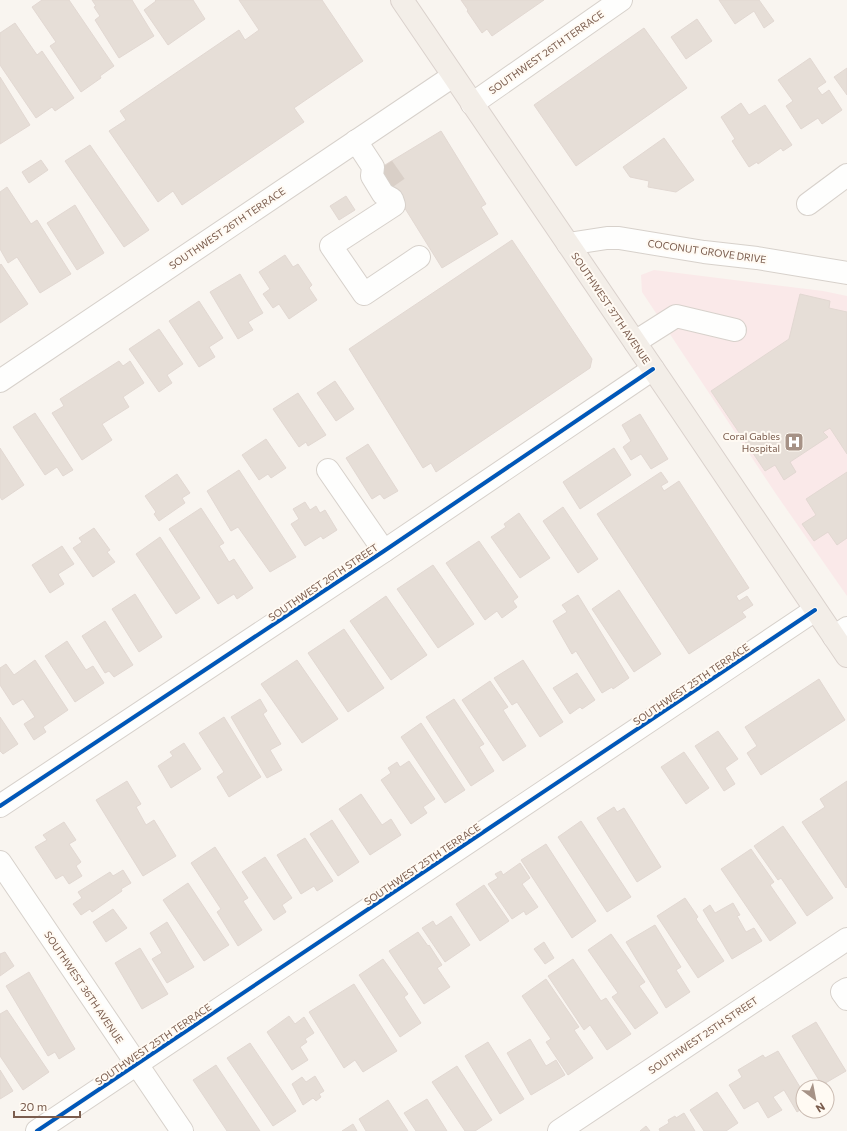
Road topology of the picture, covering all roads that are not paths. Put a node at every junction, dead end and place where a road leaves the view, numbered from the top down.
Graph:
1 (402, 0) edge
2 (611, 3) edge
3 (453, 76) junction
4 (472, 104) junction
5 (356, 141) junction
6 (847, 176) edge
7 (808, 204) dead end
8 (568, 244) junction
9 (420, 258) dead end
10 (847, 273) edge
11 (735, 330) dead end
12 (635, 342) junction
13 (653, 369) junction
14 (0, 381) edge
15 (328, 470) dead end
16 (384, 551) junction
17 (815, 610) junction
18 (841, 633) edge
19 (847, 656) edge
20 (0, 806) edge
21 (0, 862) edge
22 (847, 939) edge
23 (847, 989) edge
24 (847, 999) edge
25 (137, 1064) junction
26 (37, 1131) edge
27 (182, 1131) edge
28 (559, 1131) edge

1 - 3 main road, SOUTHWEST 37TH AVENUE
2 - 4 street, SOUTHWEST 26TH TERRACE
3 - 4 main road, SOUTHWEST 37TH AVENUE
3 - 5 street, SOUTHWEST 26TH TERRACE
4 - 8 main road, SOUTHWEST 37TH AVENUE
5 - 9 street
5 - 14 street, SOUTHWEST 26TH TERRACE
6 - 7 street
8 - 10 street, COCONUT GROVE DRIVE
8 - 12 main road, SOUTHWEST 37TH AVENUE
11 - 12 street
12 - 13 main road, SOUTHWEST 37TH AVENUE
13 - 16 street, SOUTHWEST 26TH STREET
13 - 17 main road, SOUTHWEST 37TH AVENUE
15 - 16 street
16 - 20 street, SOUTHWEST 26TH STREET
17 - 18 main road, SOUTHWEST 37TH AVENUE
17 - 25 street, SOUTHWEST 25TH TERRACE
18 - 19 main road, SOUTHWEST 37TH AVENUE
21 - 25 street, SOUTHWEST 36TH AVENUE
22 - 28 street, SOUTHWEST 25TH STREET
23 - 24 street
25 - 26 street, SOUTHWEST 25TH TERRACE
25 - 27 street, SOUTHWEST 36TH AVENUE

